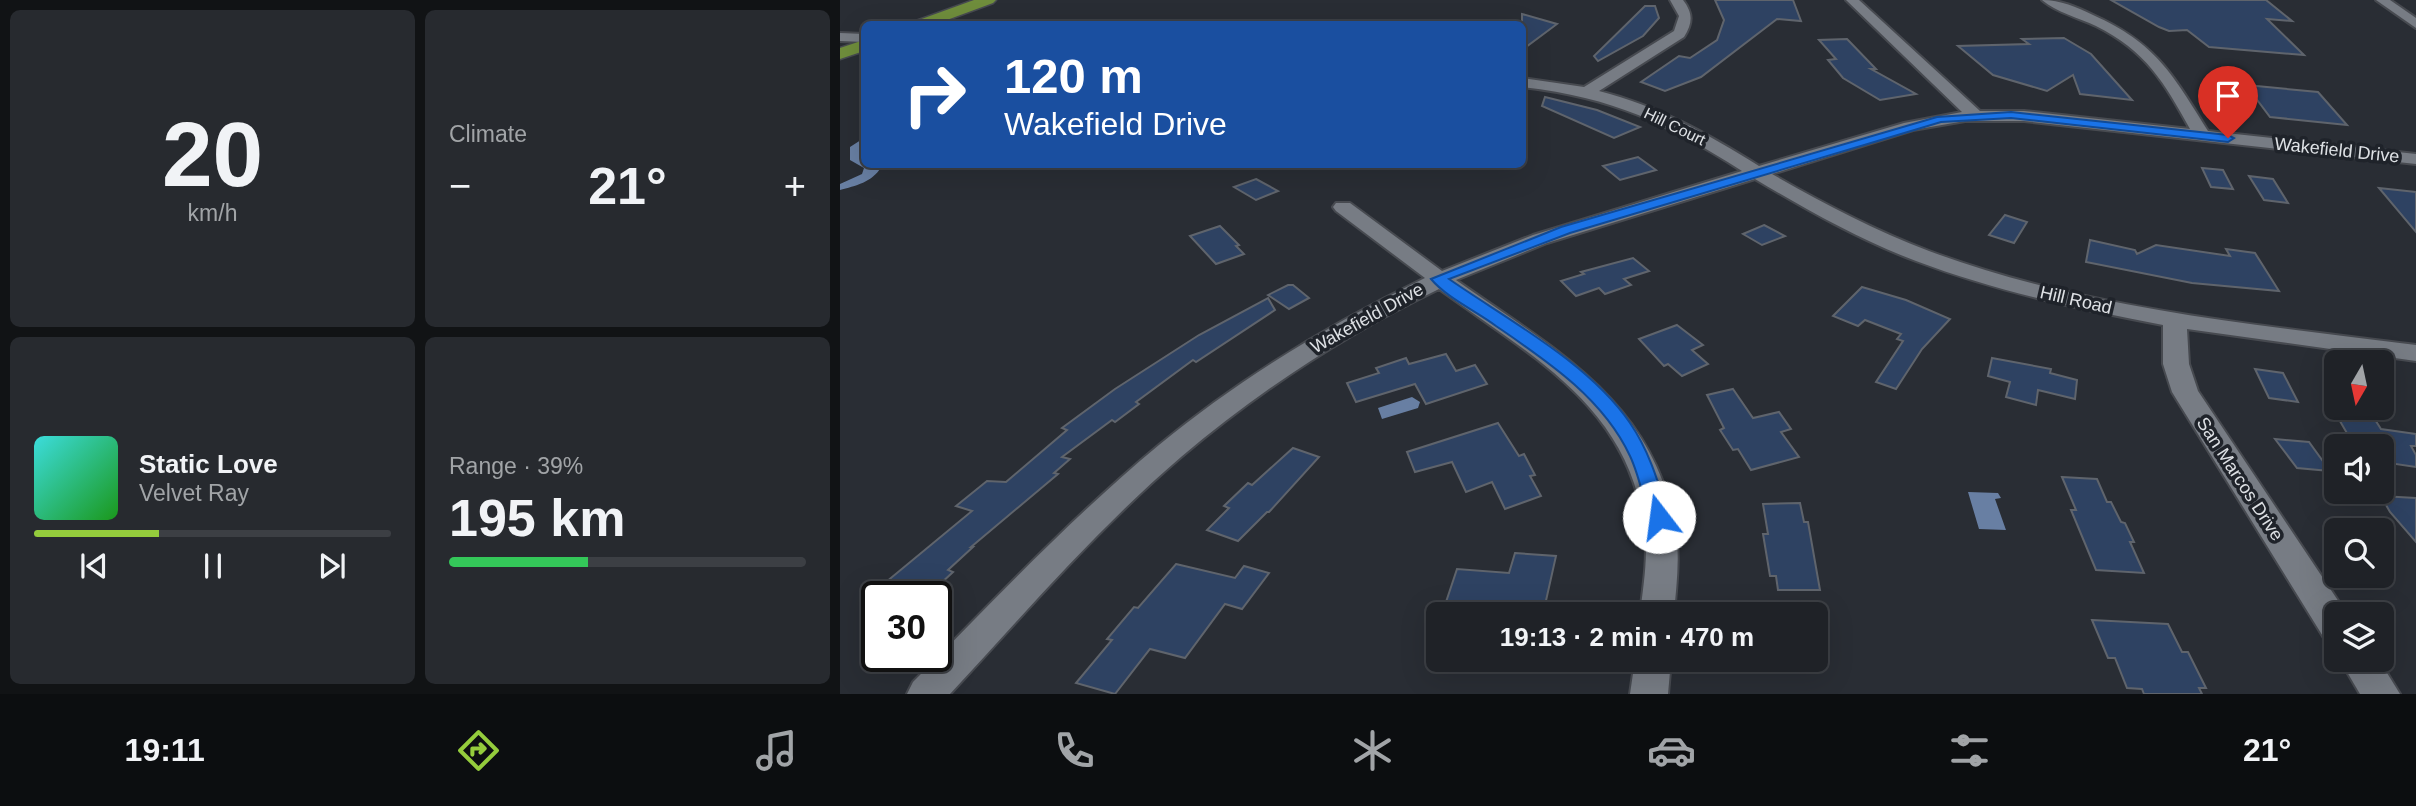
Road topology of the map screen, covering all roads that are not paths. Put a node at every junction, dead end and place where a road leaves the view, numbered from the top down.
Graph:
1 (988, 0) edge
2 (1676, 0) edge
3 (1852, 0) edge
4 (2048, 0) edge
5 (2382, 0) edge
6 (930, 21) edge
7 (2416, 24) edge
8 (840, 37) edge
9 (861, 38) edge
10 (861, 47) edge
11 (840, 54) edge
12 (1526, 83) edge
13 (1587, 92) junction
14 (1975, 115) junction
15 (2202, 135) junction
16 (2416, 159) edge
17 (1758, 173) junction
18 (1343, 207) dead end
19 (1438, 279) junction
20 (2175, 320) junction
21 (2416, 353) edge
22 (1658, 602) edge
23 (2324, 608) edge
24 (1652, 672) edge
25 (2366, 672) edge
26 (926, 694) edge
27 (1649, 694) edge
28 (2381, 694) edge

1 - 6 main road
2 - 13 street
3 - 14 street
4 - 15 street
5 - 7 street
8 - 9 street
10 - 11 main road
12 - 13 street, Hill Court
13 - 17 street, Hill Court
14 - 15 street, Wakefield Drive
14 - 17 street, Wakefield Drive
15 - 16 street, Wakefield Drive
17 - 19 street, Wakefield Drive
17 - 20 street, Hill Road
18 - 19 street
19 - 22 street
19 - 26 street, Wakefield Drive
20 - 21 street, Hill Road
20 - 23 street, San Marcos Drive
24 - 27 street
25 - 28 street

